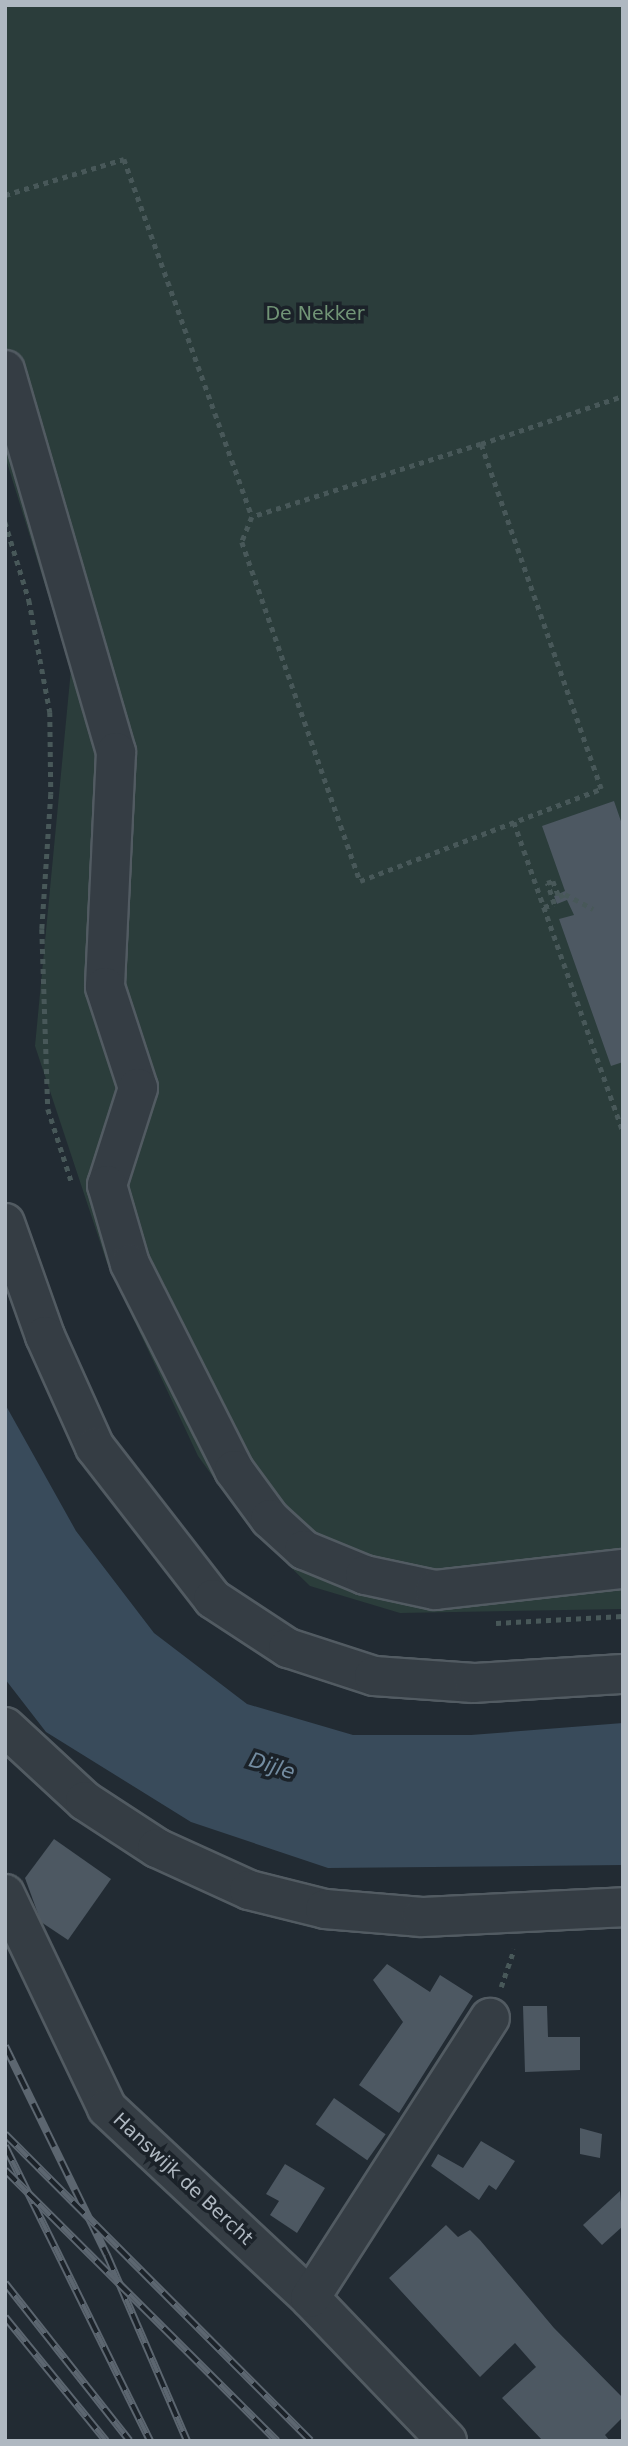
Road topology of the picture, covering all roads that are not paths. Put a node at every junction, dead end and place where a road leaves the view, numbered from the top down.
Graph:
1 (5, 370) edge
2 (5, 1223) edge
3 (623, 1569) edge
4 (623, 1674) edge
5 (5, 1727) edge
6 (5, 1894) edge
7 (623, 1908) edge
8 (490, 2018) road end
9 (310, 2298) junction
10 (447, 2441) edge

1 - 3 street
2 - 4 street
5 - 7 street
6 - 9 street, Hanswijk de Bercht
8 - 9 street
9 - 10 street, Hanswijk de Bercht

